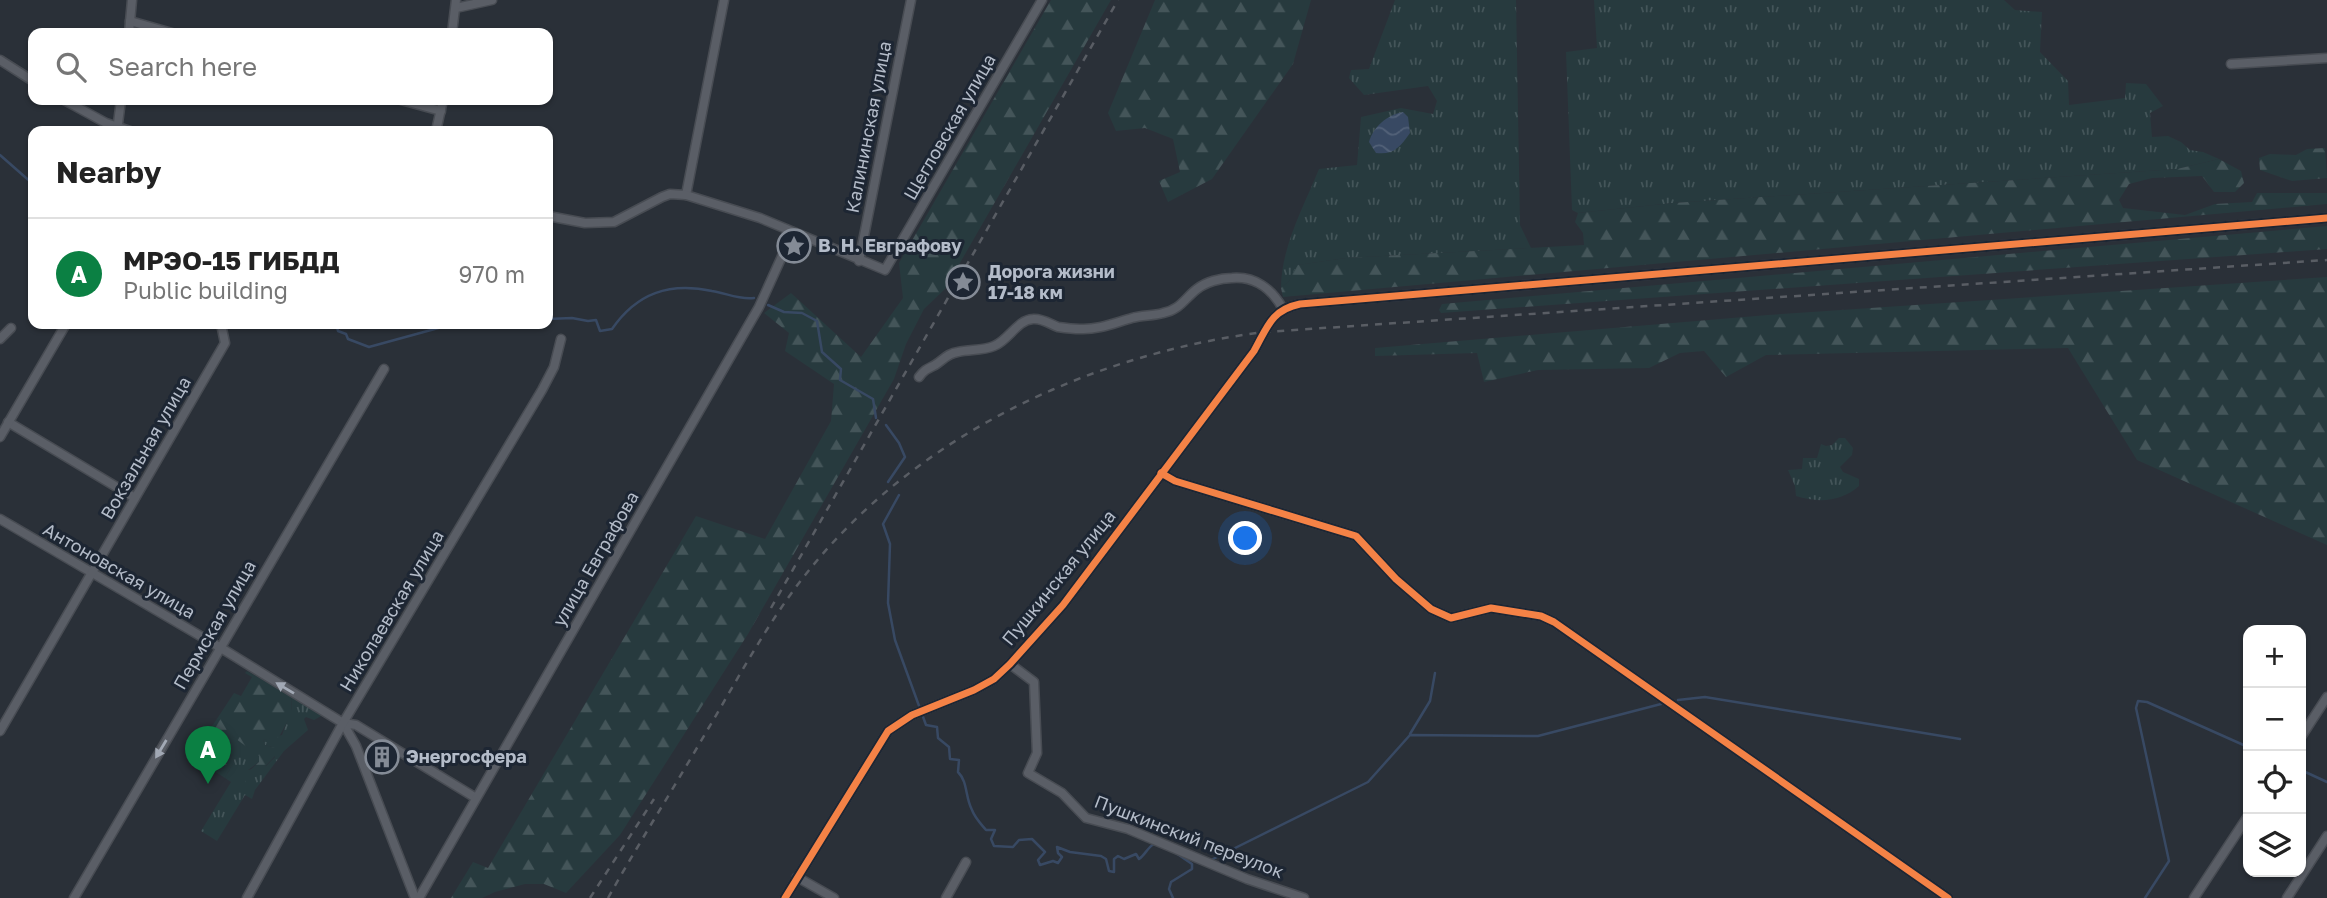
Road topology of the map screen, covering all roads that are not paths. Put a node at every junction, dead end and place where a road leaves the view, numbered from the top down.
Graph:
1 (132, 0) edge
2 (492, 0) edge
3 (724, 0) edge
4 (911, 0) edge
5 (1042, 0) edge
6 (456, 4) edge
7 (130, 21) junction
8 (129, 28) edge
9 (154, 28) edge
10 (453, 28) edge
11 (2327, 58) edge
12 (0, 60) edge
13 (2231, 64) dead end
14 (28, 78) edge
15 (73, 105) edge
16 (120, 105) edge
17 (419, 105) edge
18 (442, 105) edge
19 (441, 111) junction
20 (112, 126) edge
21 (118, 126) edge
22 (437, 126) edge
23 (687, 194) junction
24 (553, 217) edge
25 (2327, 218) edge
26 (793, 232) junction
27 (859, 261) junction
28 (1283, 309) junction
29 (10, 328) dead end
30 (63, 329) edge
31 (222, 329) edge
32 (0, 339) edge
33 (561, 340) dead end
34 (384, 369) dead end
35 (919, 377) dead end
36 (8, 422) junction
37 (0, 437) edge
38 (1161, 473) junction
39 (135, 498) junction
40 (0, 519) edge
41 (91, 574) junction
42 (220, 648) junction
43 (1010, 664) junction
44 (2327, 698) edge
45 (343, 723) junction
46 (2306, 730) edge
47 (0, 731) edge
48 (477, 797) junction
49 (2243, 824) edge
50 (2327, 836) edge
51 (966, 862) dead end
52 (797, 877) junction
53 (74, 898) edge
54 (247, 898) edge
55 (417, 898) edge
56 (785, 898) edge
57 (834, 898) edge
58 (946, 898) edge
59 (1304, 898) edge
60 (1948, 898) edge
61 (2194, 898) edge
62 (2287, 898) edge

1 - 7 street
2 - 6 street
3 - 23 street
4 - 27 street, Калининская улица
5 - 27 street, Щегловская улица
6 - 10 street
7 - 8 street
7 - 9 street
11 - 13 street
12 - 14 street
15 - 20 street
16 - 21 street
17 - 19 street
18 - 19 street
19 - 22 street
23 - 24 street
23 - 26 street
25 - 28 street
26 - 27 street
26 - 48 street, улица Евграфова
28 - 35 street
28 - 38 street, Пушкинская улица
29 - 32 street
30 - 36 street
31 - 39 street, Вокзальная улица
33 - 45 street, Николаевская улица
34 - 42 street, Пермская улица
36 - 37 street
36 - 39 street
38 - 43 street, Пушкинская улица
38 - 60 street
39 - 41 street, Вокзальная улица
40 - 41 street, Антоновская улица
41 - 42 street, Антоновская улица
41 - 47 street, Вокзальная улица
45 -> 42 street, Антоновская улица
42 -> 53 street, Пермская улица
43 - 52 street, Пушкинская улица
43 - 59 street, Пушкинский переулок
44 - 46 street
45 - 48 street, Антоновская улица
45 - 54 street, Николаевская улица
45 - 55 street
48 - 55 street, улица Евграфова
49 - 61 street
50 - 62 street
51 - 58 street
52 - 56 street, Пушкинская улица
52 - 57 street

